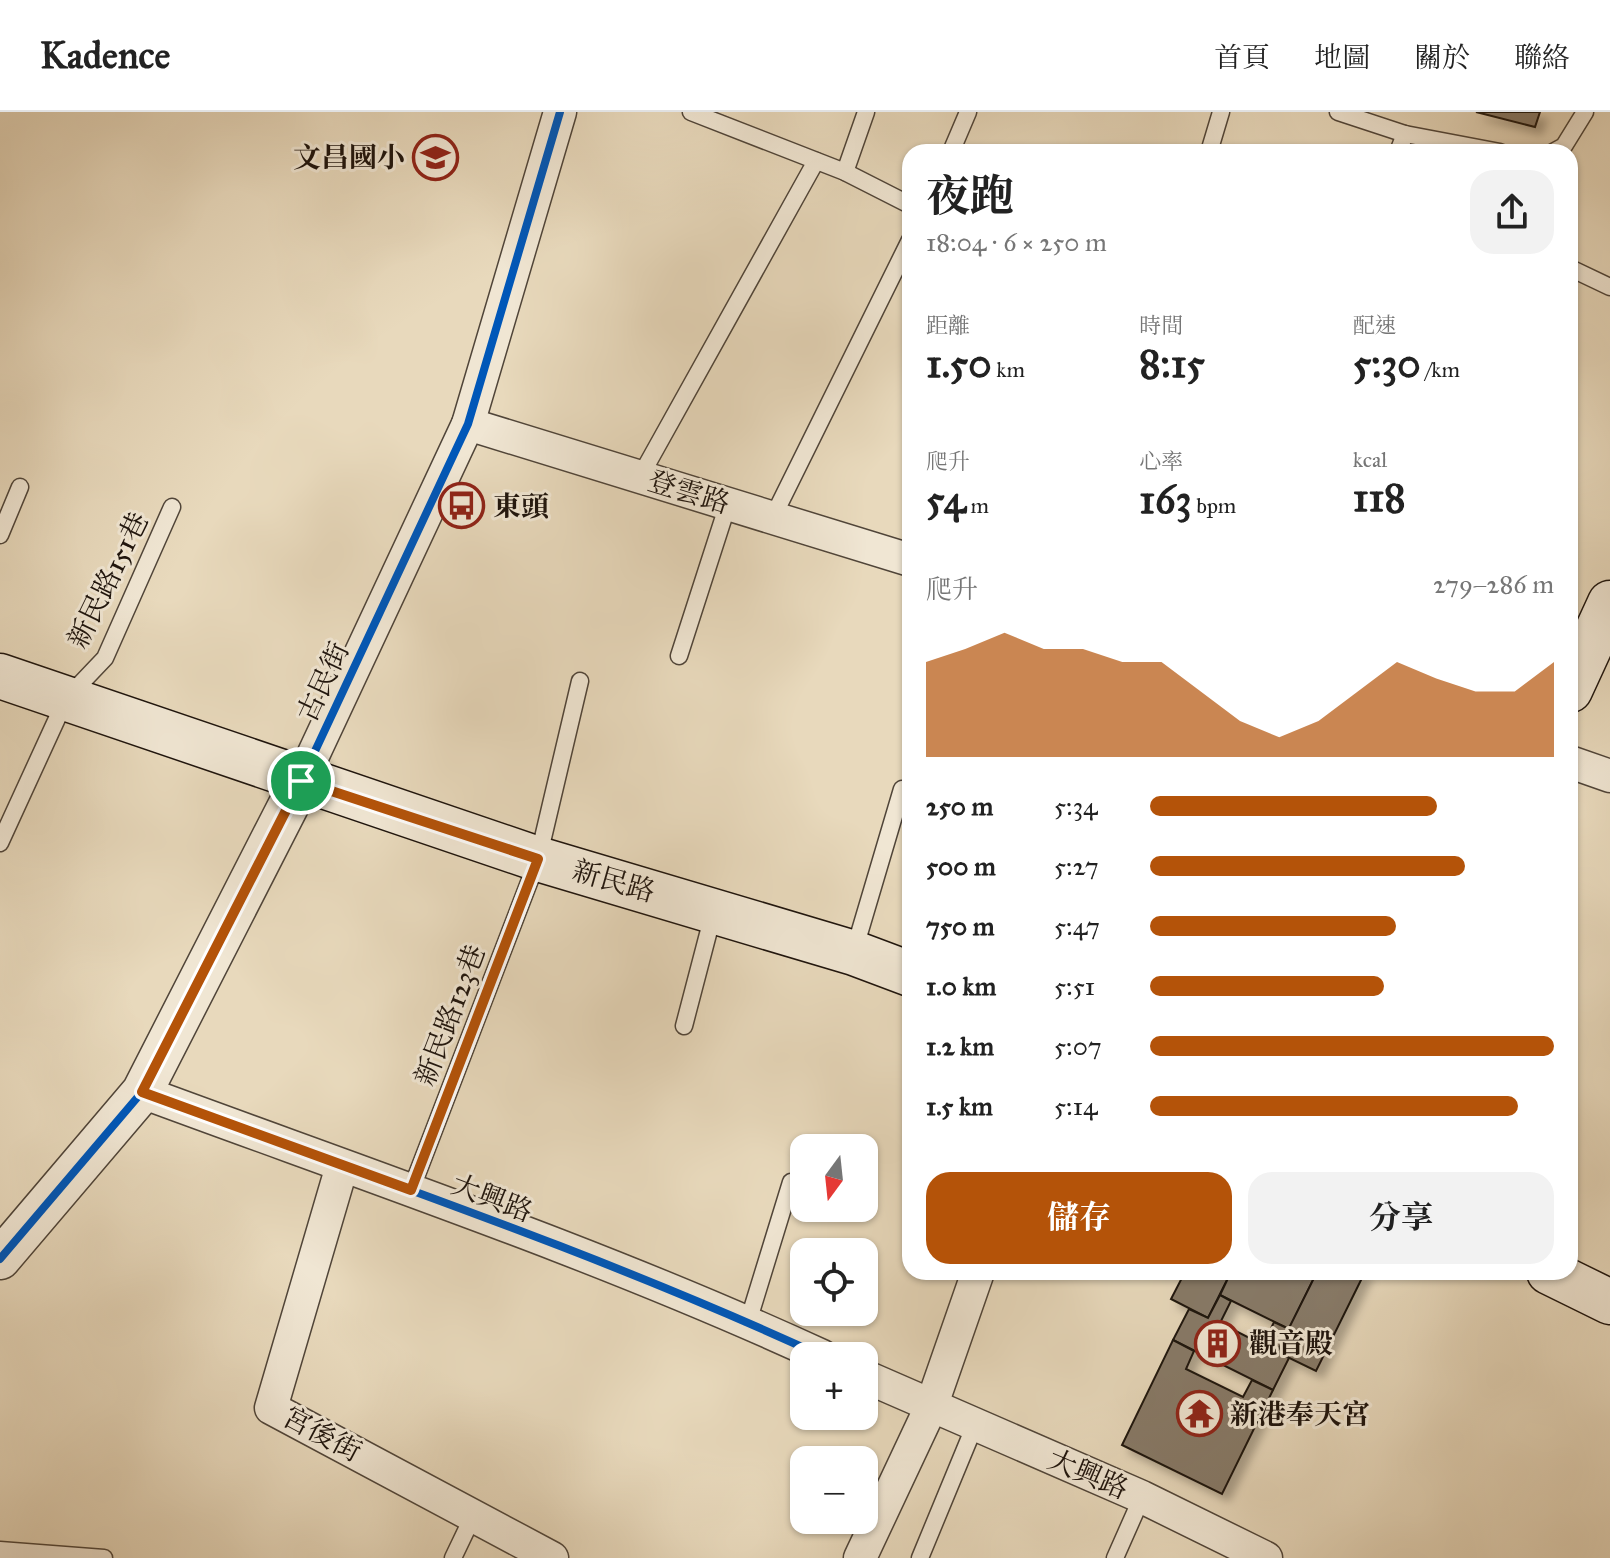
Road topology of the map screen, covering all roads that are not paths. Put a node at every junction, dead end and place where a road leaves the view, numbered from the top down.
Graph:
1 (560, 112) edge
2 (691, 112) edge
3 (866, 112) edge
4 (968, 112) edge
5 (1221, 112) edge
6 (1338, 112) edge
7 (1585, 112) edge
8 (1405, 134) junction
9 (954, 144) edge
10 (1211, 144) edge
11 (1401, 144) edge
12 (1458, 144) edge
13 (1565, 144) edge
14 (816, 161) junction
15 (845, 172) junction
16 (902, 201) edge
17 (902, 256) edge
18 (1578, 272) edge
19 (1610, 287) edge
20 (468, 424) junction
21 (640, 477) junction
22 (20, 487) dead end
23 (728, 504) junction
24 (172, 507) dead end
25 (773, 517) junction
26 (0, 535) edge
27 (902, 557) edge
28 (1610, 603) edge
29 (679, 656) dead end
30 (1578, 673) edge
31 (0, 676) edge
32 (580, 681) dead end
33 (66, 699) junction
34 (1578, 765) edge
35 (1610, 776) edge
36 (301, 781) junction
37 (902, 789) dead end
38 (0, 843) edge
39 (538, 859) junction
40 (714, 911) junction
41 (854, 953) junction
42 (902, 971) edge
43 (684, 1026) dead end
44 (142, 1092) junction
45 (342, 1166) junction
46 (790, 1185) edge
47 (411, 1190) junction
48 (0, 1259) edge
49 (975, 1280) edge
50 (1565, 1280) edge
51 (1610, 1302) edge
52 (748, 1322) junction
53 (792, 1342) edge
54 (878, 1382) edge
55 (931, 1407) junction
56 (975, 1425) junction
57 (1142, 1497) junction
58 (474, 1514) junction
59 (0, 1550) edge
60 (539, 1555) edge
61 (104, 1558) edge
62 (453, 1558) edge
63 (860, 1558) edge
64 (920, 1558) edge
65 (1115, 1558) edge
66 (1266, 1558) edge

1 - 20 street, 古民街
2 - 14 lane
3 - 15 lane
4 - 9 lane
5 - 10 lane
6 - 8 lane
7 - 13 lane
8 - 11 lane
8 - 12 lane
14 - 15 lane
14 - 21 lane
15 - 16 lane
17 - 25 lane
18 - 19 lane
20 - 21 street, 登雲路
20 - 36 street, 古民街
21 - 23 street, 登雲路
22 - 26 lane
23 - 25 street, 登雲路
23 - 29 lane
24 - 33 lane, 新民路151巷
25 - 27 street, 登雲路
28 - 30 main road
31 - 33 main road, 新民路
32 - 39 lane, 新民路123巷
33 - 36 main road, 新民路
33 - 38 lane, 新民路151巷
34 - 35 street
36 - 39 main road, 新民路
36 - 44 street, 古民街
37 - 41 lane
39 - 40 main road, 新民路
39 - 47 lane, 新民路123巷
40 - 41 main road, 新民路
40 - 43 lane
41 - 42 main road, 新民路
44 - 45 street, 大興路
44 - 48 street, 古民街
45 - 47 street, 大興路
45 - 58 street, 宮後街
46 - 52 lane
47 - 52 street, 大興路
49 - 55 street
50 - 51 main road
52 - 53 street, 大興路
54 - 55 street, 大興路
55 - 56 street, 大興路
55 - 63 street
56 - 57 street, 大興路
56 - 64 lane
57 - 65 lane
57 - 66 street, 大興路
58 - 60 street, 宮後街
58 - 62 lane
59 - 61 lane

